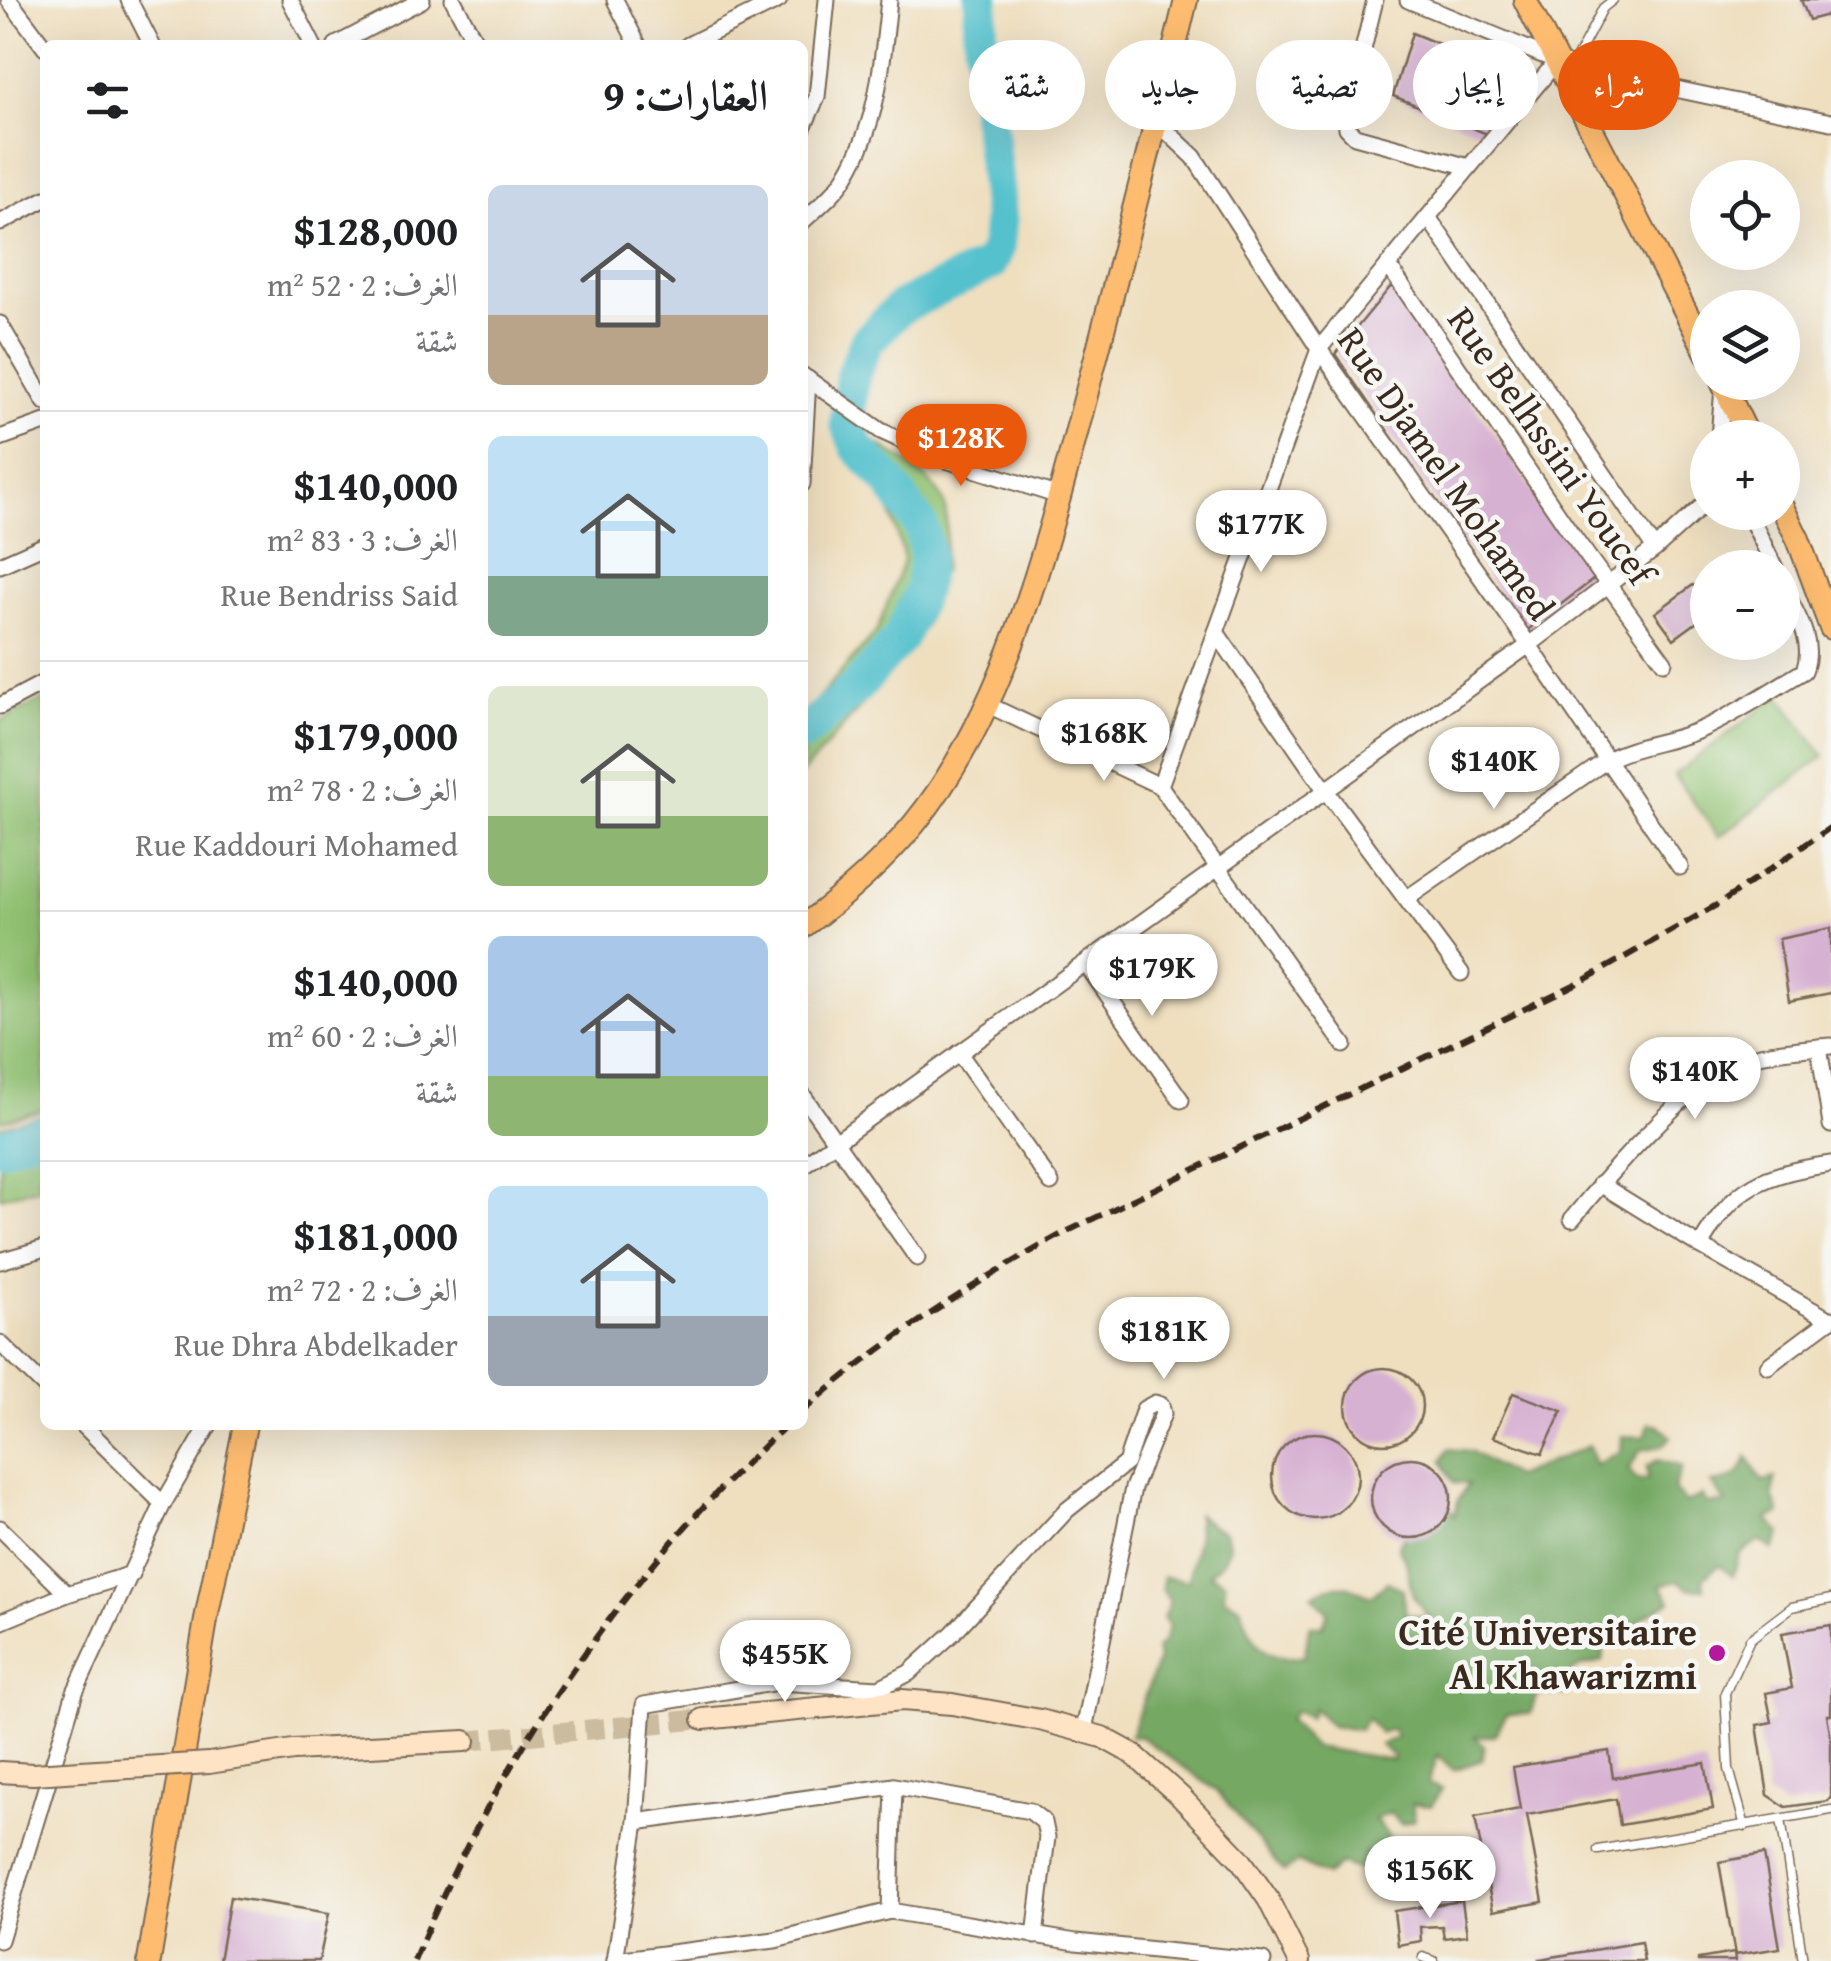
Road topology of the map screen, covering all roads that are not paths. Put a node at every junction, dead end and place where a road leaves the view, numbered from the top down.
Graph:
1 (9, 0) edge
2 (129, 0) edge
3 (290, 0) edge
4 (422, 0) edge
5 (453, 0) edge
6 (615, 0) edge
7 (778, 0) edge
8 (827, 0) edge
9 (888, 0) edge
10 (1186, 0) edge
11 (1376, 0) edge
12 (1408, 0) edge
13 (1525, 0) edge
14 (1613, 0) edge
15 (1603, 4) edge
16 (149, 40) edge
17 (310, 40) edge
18 (346, 40) edge
19 (473, 40) edge
20 (635, 40) edge
21 (698, 40) edge
22 (1176, 40) edge
23 (1580, 40) edge
24 (40, 41) edge
25 (1558, 54) edge
26 (1558, 62) edge
27 (1558, 71) edge
28 (1680, 89) edge
29 (808, 117) edge
30 (1831, 122) edge
31 (1155, 130) edge
32 (1165, 130) edge
33 (1597, 130) edge
34 (1469, 167) junction
35 (40, 202) edge
36 (808, 216) edge
37 (1428, 218) junction
38 (0, 223) edge
39 (1388, 265) junction
40 (1690, 319) edge
41 (0, 324) edge
42 (1318, 349) junction
43 (808, 379) edge
44 (40, 393) edge
45 (40, 424) edge
46 (0, 438) edge
47 (1059, 496) junction
48 (1690, 517) edge
49 (1794, 530) edge
50 (40, 547) edge
51 (1655, 549) junction
52 (0, 565) edge
53 (1609, 585) junction
54 (1800, 624) edge
55 (1831, 628) edge
56 (1216, 632) junction
57 (1529, 645) junction
58 (1664, 662) dead end
59 (40, 685) edge
60 (986, 704) junction
61 (0, 706) edge
62 (1607, 760) junction
63 (1160, 786) junction
64 (1326, 792) junction
65 (1220, 867) junction
66 (1680, 867) dead end
67 (1406, 899) junction
68 (808, 922) edge
69 (1086, 964) junction
70 (1461, 972) dead end
71 (1344, 1044) dead end
72 (1825, 1047) edge
73 (959, 1053) junction
74 (1181, 1100) dead end
75 (808, 1103) edge
76 (1831, 1125) edge
77 (834, 1142) junction
78 (808, 1162) edge
79 (1831, 1164) edge
80 (1051, 1183) dead end
81 (1600, 1184) junction
82 (1572, 1219) dead end
83 (1700, 1246) junction
84 (40, 1249) edge
85 (917, 1258) dead end
86 (0, 1261) edge
87 (1830, 1320) edge
88 (0, 1343) edge
89 (1768, 1366) dead end
90 (40, 1382) edge
91 (88, 1430) edge
92 (206, 1430) edge
93 (243, 1430) edge
94 (1128, 1468) junction
95 (1133, 1488) junction
96 (163, 1504) junction
97 (0, 1528) edge
98 (132, 1574) junction
99 (66, 1594) junction
100 (1831, 1599) edge
101 (0, 1622) edge
102 (704, 1719) tunnel mouth
103 (1084, 1730) junction
104 (465, 1742) tunnel mouth
105 (0, 1772) edge
106 (894, 1786) junction
107 (1831, 1810) edge
108 (1781, 1820) junction
109 (636, 1822) junction
110 (1745, 1826) junction
111 (1598, 1850) dead end
112 (890, 1911) junction
113 (1035, 1936) junction
114 (0, 1940) edge
115 (1423, 1957) dead end
116 (615, 1960) edge
117 (150, 1961) edge
118 (1263, 1961) edge
119 (1300, 1961) edge
120 (1434, 1961) edge
121 (1803, 1961) edge

1 - 24 street
2 - 16 street
3 - 17 street
4 - 18 street
5 - 19 street
6 - 20 street
7 - 21 street
8 - 29 street
9 - 36 street
10 - 22 main road
11 - 34 street
12 - 26 street
13 - 25 main road
14 - 15 lane
15 - 23 lane
27 - 34 street
28 - 30 street
31 - 47 main road
32 - 42 street, Rue Djamel Mohamed
33 - 40 main road
34 - 37 street
35 - 38 street
37 - 39 street
37 - 51 street
39 - 42 street
39 - 53 street, Rue Belhssini Youcef
41 - 44 street
42 - 56 street
42 - 57 street, Rue Djamel Mohamed
43 - 47 street
45 - 46 street
47 - 60 main road
48 - 51 street
49 - 55 main road
50 - 52 street
51 - 53 street
53 - 57 street
53 - 58 street, Rue Belhssini Youcef
54 - 62 street
56 - 63 street
56 - 64 street
57 - 62 street, Rue Djamel Mohamed
57 - 64 street
59 - 61 street
60 - 63 street
60 - 68 main road
62 - 66 street, Rue Djamel Mohamed
62 - 67 street
63 - 65 street
64 - 65 street
64 - 67 street
65 - 69 street
65 - 71 street
67 - 70 street
69 - 73 street
69 - 74 street
72 - 76 street
72 - 81 street
73 - 77 street
73 - 80 street
75 - 77 street
77 - 78 street
77 - 85 street
79 - 83 street
81 - 82 street
81 - 83 street
83 - 87 street
84 - 86 street
87 - 89 street
88 - 90 street
91 - 96 street
92 - 96 street
93 - 117 main road
94 - 95 street
94 - 95 street
94 - 109 street
95 - 103 street
96 - 98 street
97 - 99 street
98 - 99 street
98 - 114 street
99 - 101 street
100 - 110 lane
102 - 103 street
103 - 119 street
104 - 105 street, bridge
106 - 109 street
106 - 112 street
106 - 113 street
107 - 108 lane
108 - 110 lane
108 - 121 lane
109 - 116 street
110 - 111 lane
112 - 113 street
112 - 116 street
113 - 118 street
115 - 120 lane

